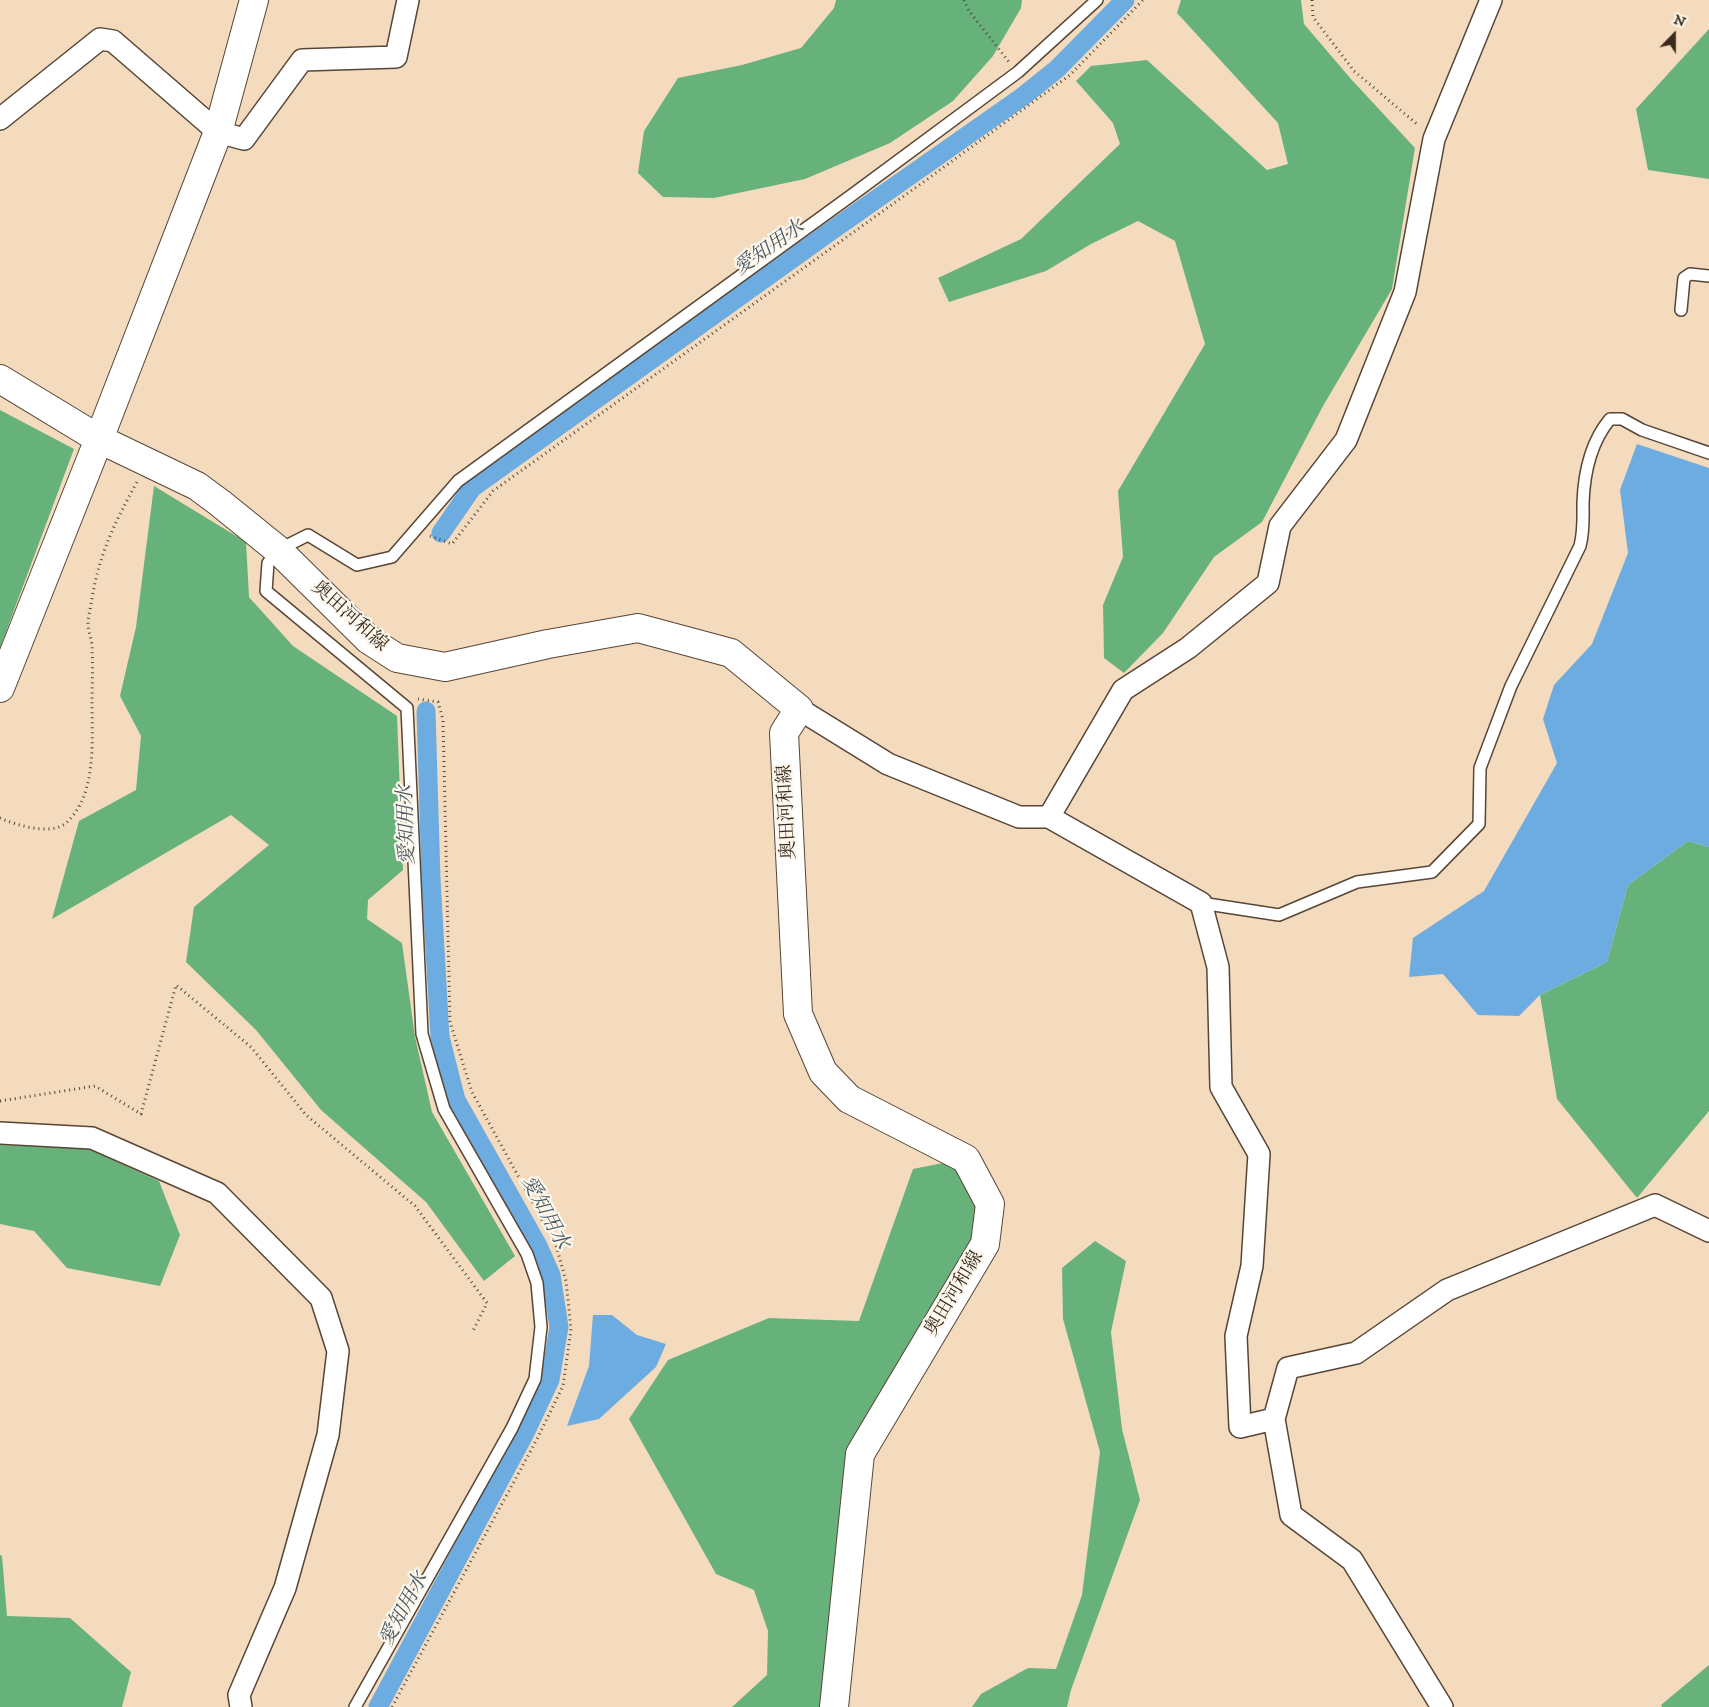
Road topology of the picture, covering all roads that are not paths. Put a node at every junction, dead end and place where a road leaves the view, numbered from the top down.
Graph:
1 (254, 0) edge
2 (408, 0) edge
3 (1097, 0) edge
4 (1491, 0) edge
5 (0, 119) edge
6 (218, 132) junction
7 (1709, 276) edge
8 (1681, 310) dead end
9 (0, 379) edge
10 (99, 439) junction
11 (1709, 453) edge
12 (278, 550) junction
13 (0, 688) edge
14 (799, 709) junction
15 (1049, 817) junction
16 (1201, 904) junction
17 (0, 1133) edge
18 (1709, 1231) edge
19 (1274, 1419) junction
20 (241, 1707) edge
21 (356, 1707) edge
22 (834, 1707) edge
23 (1442, 1707) edge

1 - 6 main road
2 - 6 street
3 - 12 lane
4 - 15 street
5 - 6 street
6 - 10 main road
7 - 8 lane
9 - 10 main road, 奥田河和線
10 - 12 main road, 奥田河和線
10 - 13 main road
11 - 16 lane
12 - 14 main road, 奥田河和線
12 - 21 lane
14 - 15 street
14 - 22 main road, 奥田河和線
15 - 16 street
16 - 19 street
17 - 20 street
18 - 19 street
19 - 23 street

